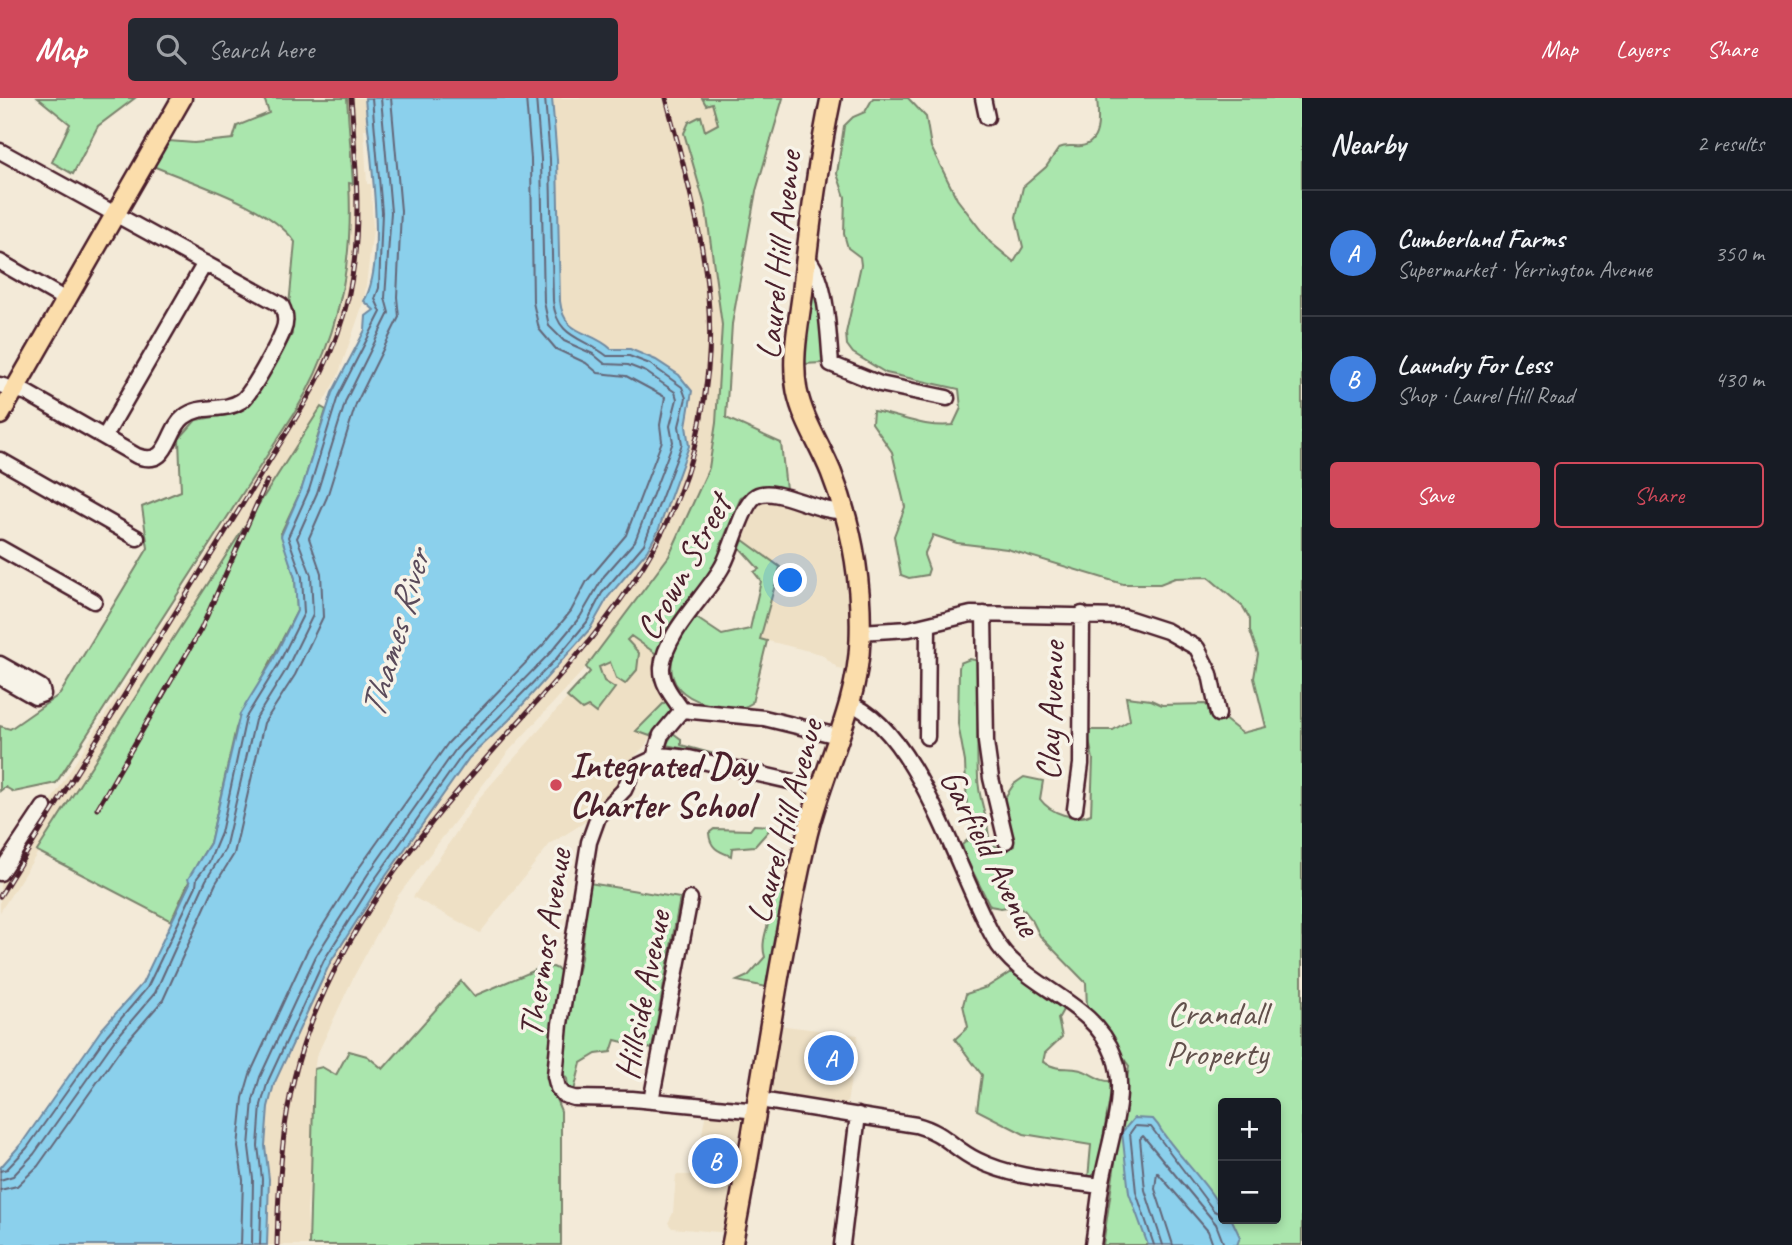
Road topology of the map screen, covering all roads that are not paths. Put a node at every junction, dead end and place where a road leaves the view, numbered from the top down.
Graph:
1 (182, 98) edge
2 (831, 98) edge
3 (982, 98) edge
4 (987, 117) dead end
5 (0, 151) edge
6 (115, 213) junction
7 (806, 257) junction
8 (0, 262) edge
9 (205, 263) junction
10 (66, 299) junction
11 (7, 388) edge
12 (947, 398) dead end
13 (0, 415) edge
14 (105, 436) junction
15 (0, 460) edge
16 (844, 511) junction
17 (137, 538) dead end
18 (0, 548) edge
19 (94, 601) dead end
20 (984, 614) junction
21 (1082, 614) junction
22 (928, 625) junction
23 (860, 632) junction
24 (0, 664) edge
25 (0, 677) edge
26 (848, 703) junction
27 (682, 710) junction
28 (1217, 714) dead end
29 (838, 736) junction
30 (927, 737) dead end
31 (654, 758) junction
32 (820, 788) junction
33 (44, 807) dead end
34 (1075, 809) dead end
35 (1006, 841) dead end
36 (0, 873) edge
37 (690, 899) dead end
38 (651, 1101) junction
39 (759, 1106) junction
40 (858, 1115) junction
41 (1101, 1186) junction
42 (732, 1245) edge
43 (842, 1245) edge
44 (1093, 1245) edge

1 - 6 main road
2 - 7 highway, Laurel Hill Avenue
3 - 4 street
5 - 6 street
6 - 9 street
6 - 10 main road
7 - 12 street
7 - 16 highway, Laurel Hill Avenue
8 - 10 street
9 - 14 street
9 - 14 street
10 - 11 main road
11 - 13 main road
11 - 14 street
15 - 17 street
16 - 23 highway, Laurel Hill Avenue
16 - 27 street, Crown Street
18 - 19 street
20 - 21 street
20 - 22 street
20 - 35 street
21 - 28 street
21 - 34 street, Clay Avenue
22 - 23 street
22 - 30 street
23 - 26 highway, Laurel Hill Avenue
24 - 25 street
26 - 29 highway, Laurel Hill Avenue
26 - 41 street, Garfield Avenue
27 - 29 street
27 - 31 street
29 - 32 highway, Laurel Hill Avenue
31 - 32 street
31 - 38 street, Thermos Avenue
32 - 39 highway, Laurel Hill Avenue
33 - 36 street
37 - 38 street, Hillside Avenue
38 - 39 street, Thermos Avenue
39 - 40 street, Thermos Avenue
39 - 42 highway, Laurel Hill Avenue
40 - 41 street, Thermos Avenue
40 - 43 street
41 - 44 street

